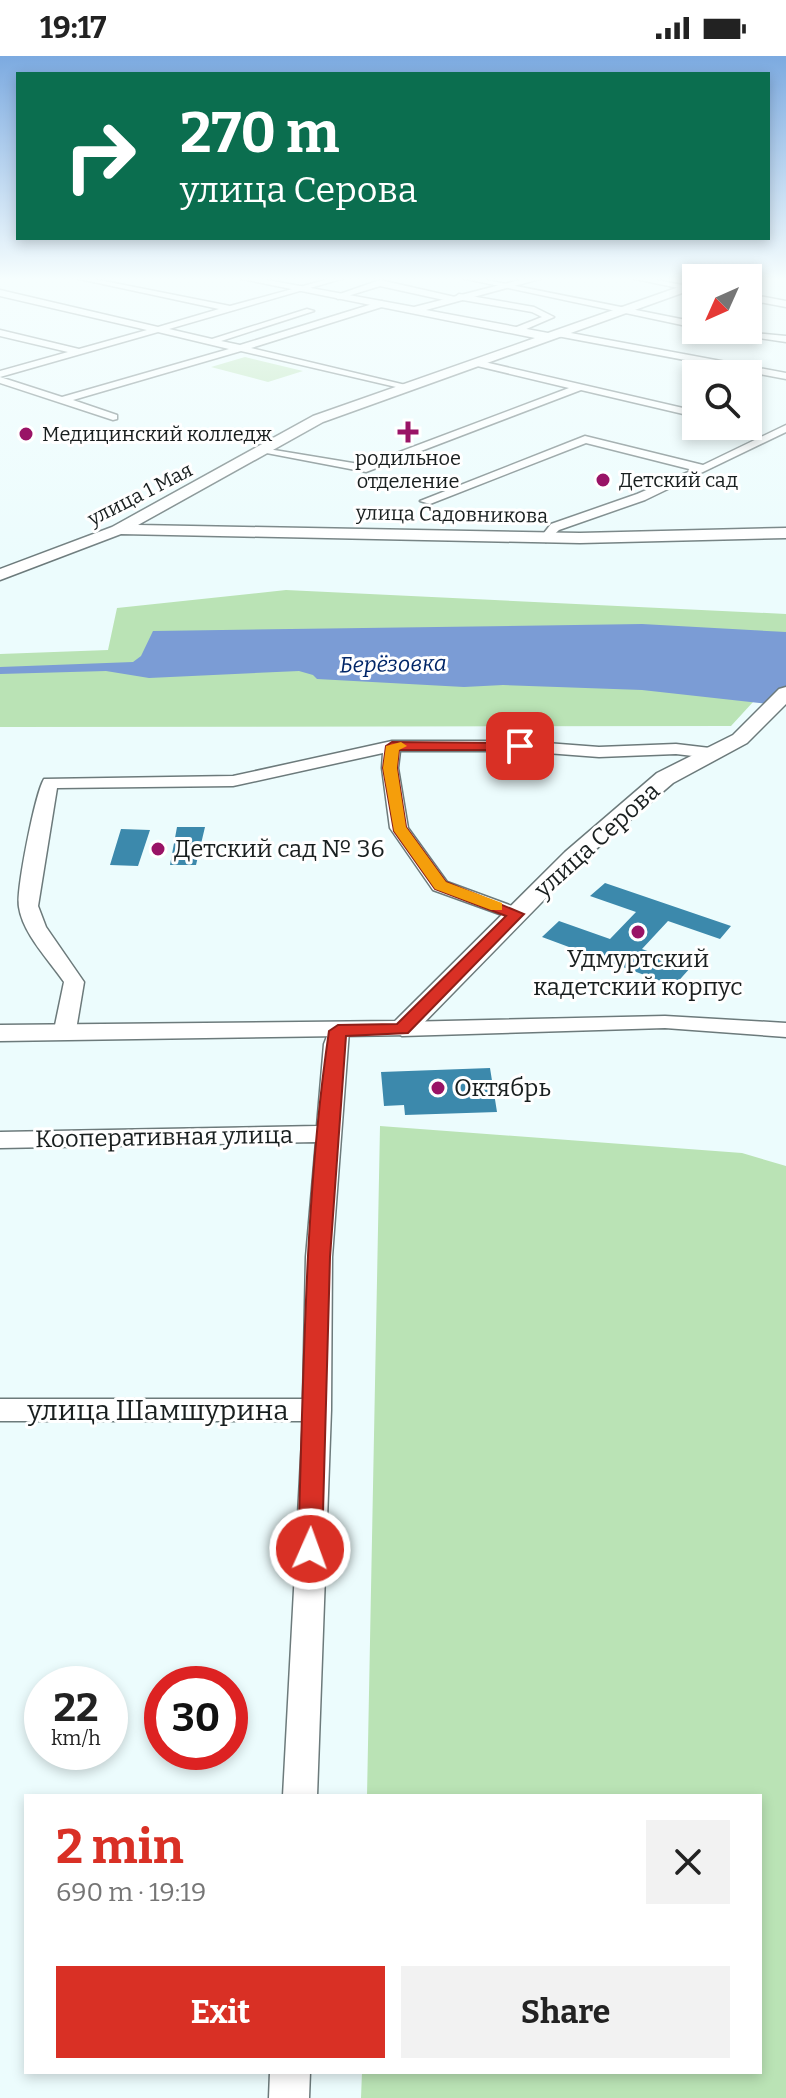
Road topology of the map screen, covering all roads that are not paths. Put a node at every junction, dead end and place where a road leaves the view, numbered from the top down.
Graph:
1 (157, 372) edge
2 (348, 372) edge
3 (450, 372) edge
4 (514, 372) edge
5 (765, 372) edge
6 (786, 376) edge
7 (0, 380) edge
8 (409, 387) junction
9 (26, 388) junction
10 (578, 388) junction
11 (0, 397) edge
12 (62, 400) junction
13 (682, 411) edge
14 (113, 417) dead end
15 (762, 430) edge
16 (783, 432) edge
17 (262, 451) junction
18 (704, 469) junction
19 (426, 501) dead end
20 (118, 530) junction
21 (786, 533) edge
22 (546, 538) junction
23 (0, 575) edge
24 (786, 693) edge
25 (392, 746) junction
26 (710, 753) junction
27 (516, 914) junction
28 (402, 1029) junction
29 (65, 1030) junction
30 (786, 1030) edge
31 (338, 1031) junction
32 (0, 1033) edge
33 (327, 1134) junction
34 (0, 1140) edge
35 (0, 1410) edge
36 (317, 1410) junction
37 (300, 1794) edge
38 (290, 2074) edge
39 (289, 2098) edge

1 - 12 street
2 - 8 street
3 - 8 main road, улица 1 Мая
4 - 10 street
5 - 6 street
7 - 9 street
8 - 17 main road, улица 1 Мая
9 - 11 street
9 - 12 street
10 - 13 street
10 - 17 street
12 - 14 street
15 - 16 street
16 - 18 street
17 - 20 main road, улица 1 Мая
18 - 19 street
18 - 22 street
20 - 22 main road, улица Садовникова
20 - 23 main road, улица 1 Мая
21 - 22 main road, улица Садовникова
24 - 26 main road, улица Серова
25 - 26 street
25 - 27 street
25 - 29 street
26 - 27 main road, улица Серова
27 - 28 main road, улица Серова
28 - 30 street
28 - 31 main road
29 - 31 main road
29 - 32 main road
31 - 33 street
33 - 34 street, Кооперативная улица
33 - 36 street
35 - 36 street, улица Шамшурина
36 - 37 street
38 - 39 street

